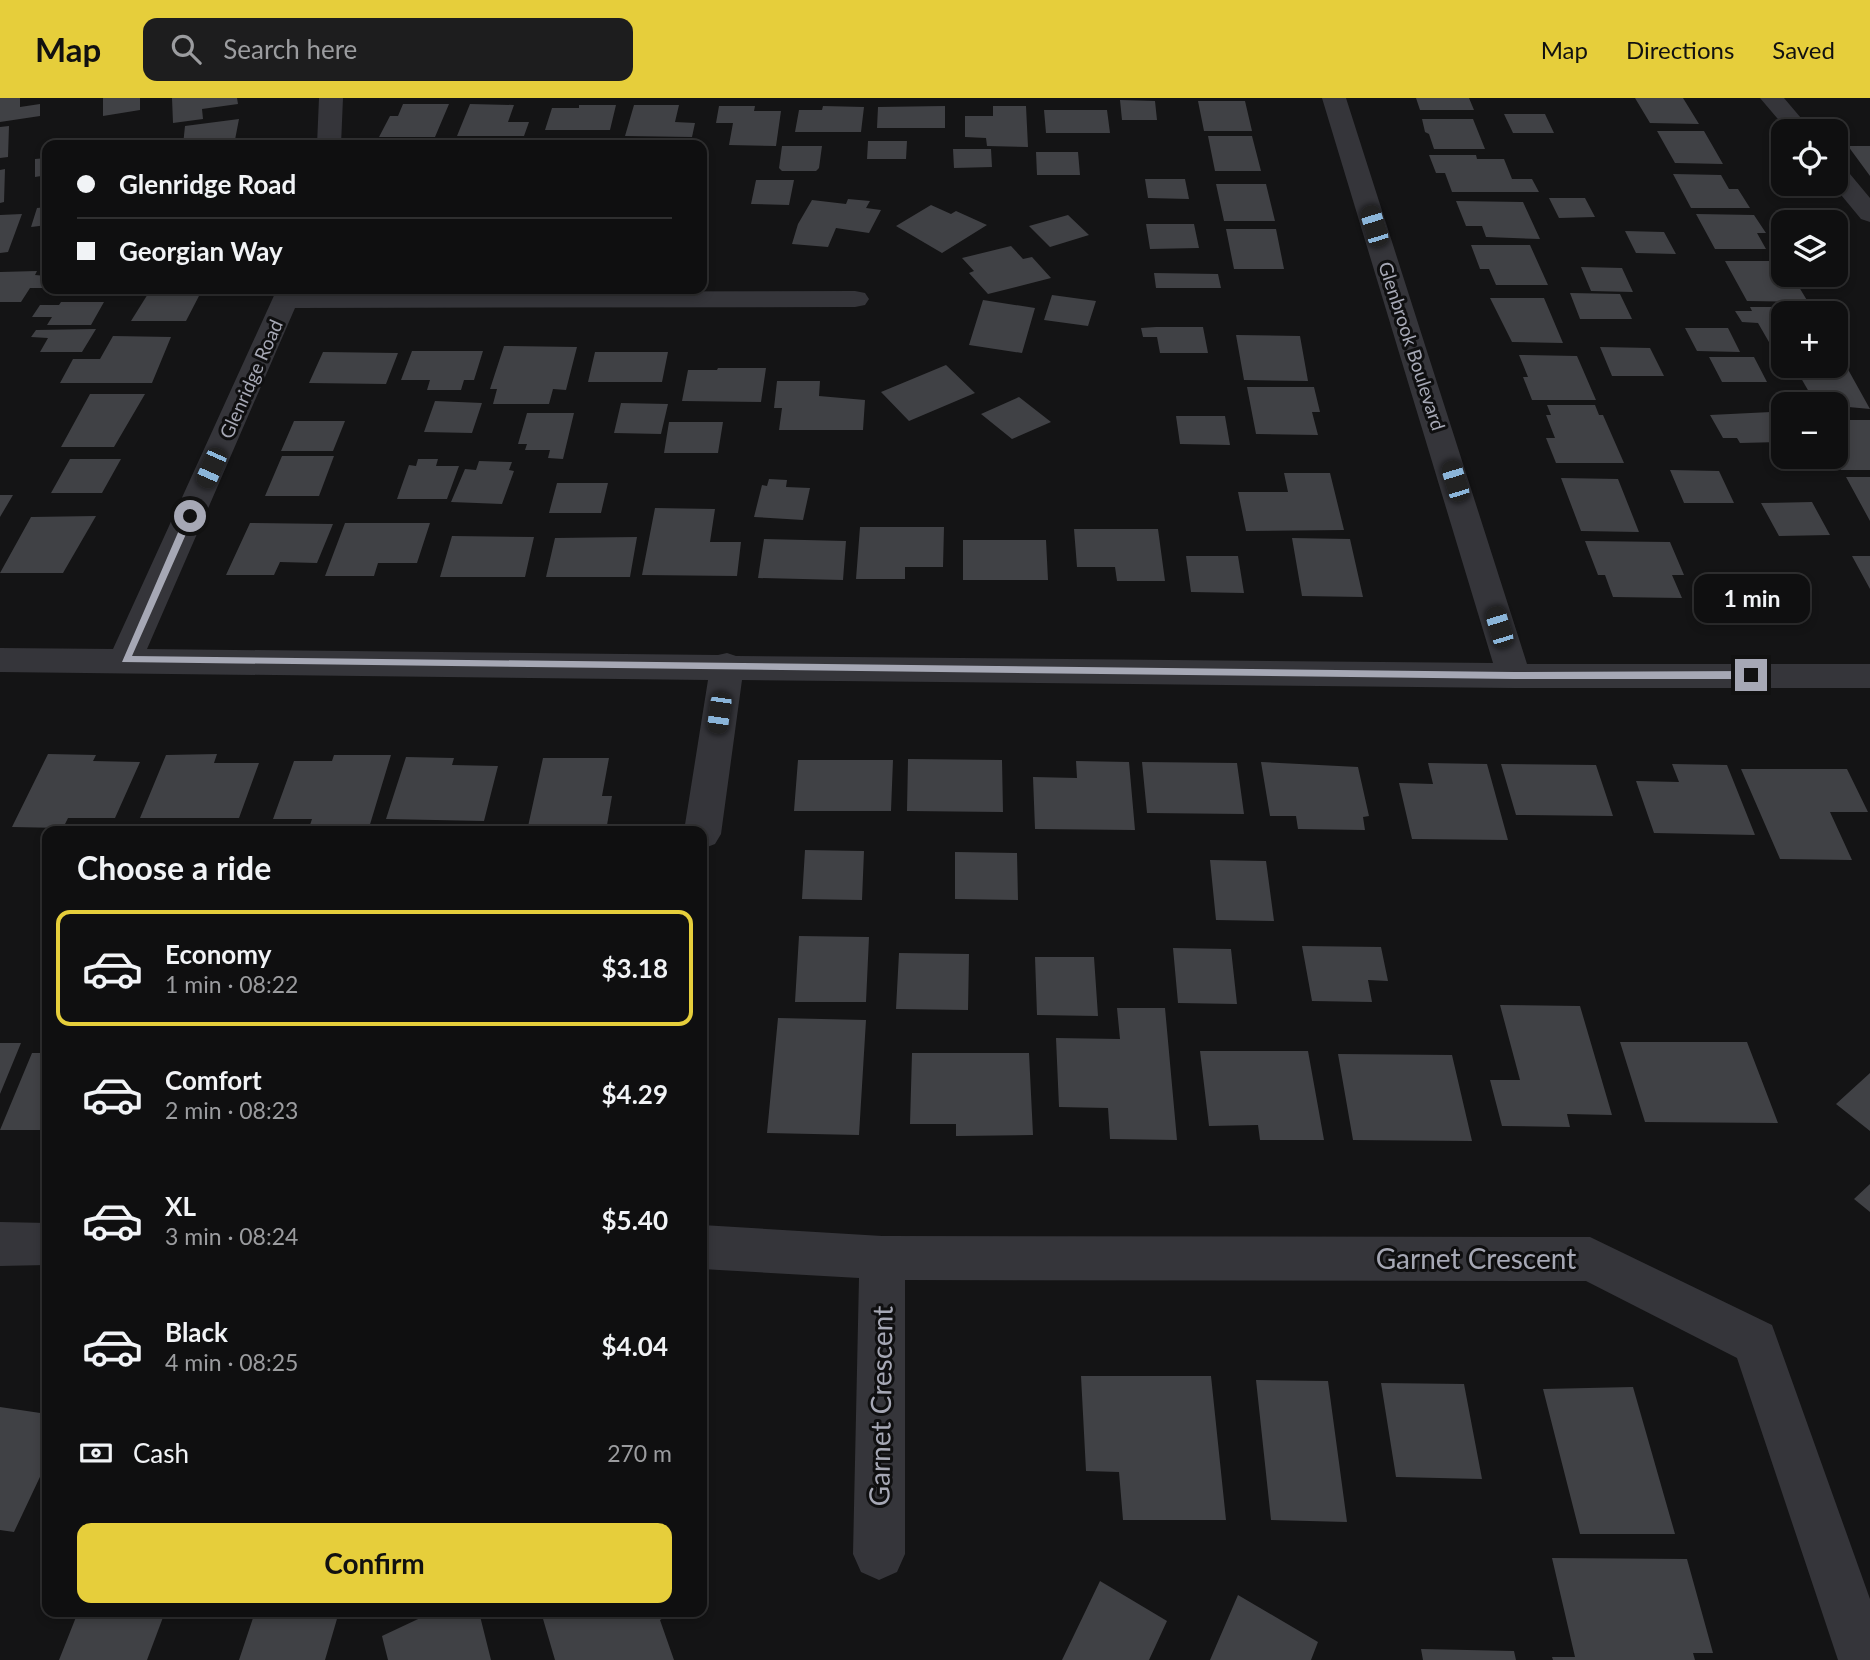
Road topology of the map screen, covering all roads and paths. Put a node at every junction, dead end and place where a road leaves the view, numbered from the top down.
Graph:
1 (331, 98) edge
2 (1334, 98) edge
3 (1772, 98) edge
4 (1790, 119) edge
5 (329, 140) edge
6 (1848, 187) edge
7 (1870, 214) edge
8 (288, 295) edge
9 (855, 299) dead end
10 (0, 660) edge
11 (125, 660) junction
12 (727, 665) junction
13 (1514, 676) junction
14 (1870, 676) edge
15 (703, 826) edge
16 (0, 1244) edge
17 (42, 1244) edge
18 (707, 1247) edge
19 (882, 1258) junction
20 (879, 1554) dead end
21 (1865, 1660) edge

1 - 5 street
2 - 13 street, Glenbrook Boulevard
3 - 4 street
6 - 7 street
8 - 9 street
8 - 11 street, Glenridge Road
10 - 11 street
11 - 12 street
12 - 13 street
12 - 15 street
13 - 14 street
16 - 17 street
18 - 19 street, Garnet Crescent
19 - 20 street, Garnet Crescent
19 - 21 street, Garnet Crescent

